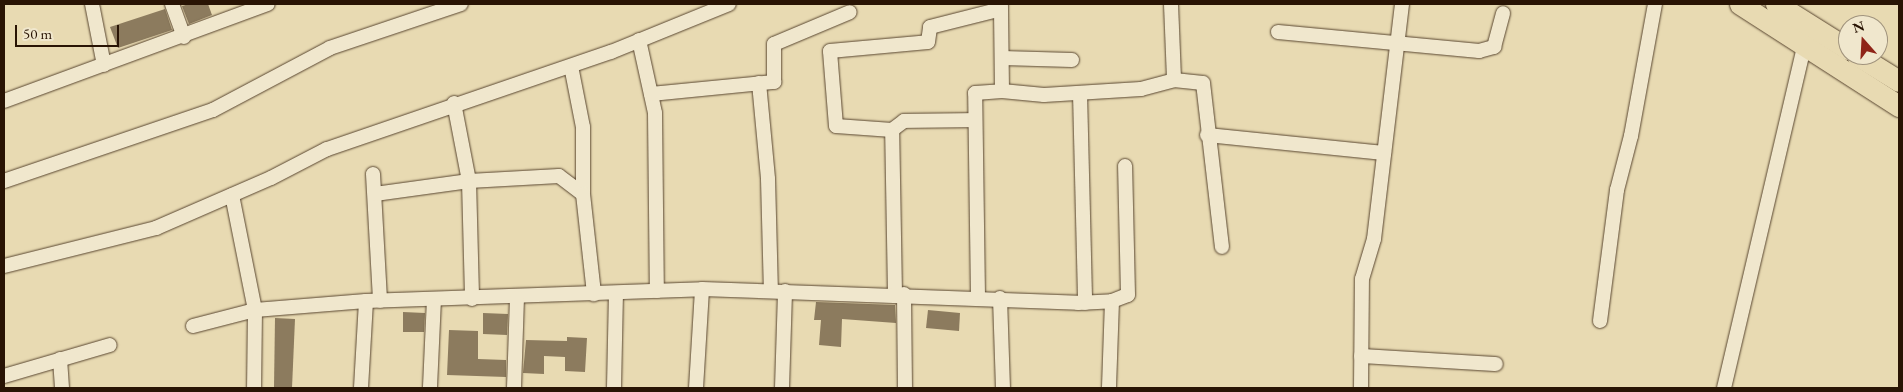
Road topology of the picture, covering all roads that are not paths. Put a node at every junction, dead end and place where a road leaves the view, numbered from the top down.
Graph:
1 (92, 4) edge
2 (172, 4) edge
3 (268, 4) edge
4 (461, 4) edge
5 (729, 4) edge
6 (1172, 4) edge
7 (1402, 4) edge
8 (1655, 4) edge
9 (1740, 4) edge
10 (1776, 4) edge
11 (1001, 7) edge
12 (850, 12) dead end
13 (1503, 13) dead end
14 (1278, 32) dead end
15 (184, 37) junction
16 (639, 40) junction
17 (1396, 44) junction
18 (1805, 44) junction
19 (1838, 44) edge
20 (1002, 58) junction
21 (1072, 60) dead end
22 (104, 65) junction
23 (1873, 65) edge
24 (571, 66) junction
25 (1174, 80) junction
26 (1899, 82) edge
27 (759, 83) junction
28 (1002, 91) junction
29 (1080, 93) junction
30 (651, 94) junction
31 (4, 101) edge
32 (454, 103) junction
33 (1899, 106) edge
34 (975, 120) junction
35 (892, 130) junction
36 (1207, 136) junction
37 (1384, 153) junction
38 (1125, 166) dead end
39 (373, 174) dead end
40 (4, 181) edge
41 (469, 181) junction
42 (374, 194) junction
43 (582, 194) junction
44 (232, 195) junction
45 (1222, 247) dead end
46 (4, 266) edge
47 (702, 289) junction
48 (771, 291) junction
49 (786, 291) junction
50 (657, 292) junction
51 (616, 293) junction
52 (594, 294) junction
53 (900, 294) junction
54 (978, 297) junction
55 (517, 298) junction
56 (1000, 298) junction
57 (434, 299) junction
58 (472, 299) junction
59 (366, 301) junction
60 (380, 301) junction
61 (1112, 301) junction
62 (1085, 303) junction
63 (255, 310) junction
64 (1600, 321) dead end
65 (193, 326) dead end
66 (110, 345) dead end
67 (1361, 356) junction
68 (60, 359) junction
69 (1496, 364) dead end
70 (4, 376) edge
71 (430, 387) edge
72 (1110, 387) edge
73 (62, 388) edge
74 (254, 388) edge
75 (361, 388) edge
76 (514, 388) edge
77 (614, 388) edge
78 (696, 388) edge
79 (782, 388) edge
80 (905, 388) edge
81 (1003, 388) edge
82 (1361, 388) edge
83 (1724, 388) edge

1 - 22 street
2 - 15 street
3 - 15 street
4 - 40 street
5 - 16 street
6 - 25 street
7 - 17 street
8 - 64 street
9 - 18 main road
10 - 19 main road
11 - 20 street
11 - 35 street
12 - 27 street
13 - 17 street
14 - 17 street
15 - 22 street
16 - 24 street
16 - 30 street
17 - 37 street
18 - 33 main road
18 - 83 street
20 - 21 street
20 - 28 street
22 - 31 street
23 - 26 main road
24 - 32 street
24 - 43 street
25 - 29 street
25 - 36 street
27 - 30 street
27 - 48 street
28 - 29 street
28 - 34 street
29 - 62 street
30 - 50 street
32 - 41 street
32 - 44 street
34 - 35 street
34 - 54 street
35 - 53 street
36 - 37 street
36 - 45 street
37 - 67 street
38 - 61 street
39 - 42 street
41 - 42 street
41 - 43 street
41 - 58 street
42 - 60 street
43 - 52 street
44 - 46 street
44 - 63 street
47 - 48 street
47 - 50 street
47 - 78 street
48 - 49 street
49 - 53 street
49 - 79 street
50 - 51 street
51 - 52 street
51 - 77 street
52 - 55 street
53 - 54 street
53 - 80 street
54 - 56 street
55 - 58 street
55 - 76 street
56 - 62 street
56 - 81 street
57 - 58 street
57 - 60 street
57 - 71 street
59 - 60 street
59 - 63 street
59 - 75 street
61 - 62 street
61 - 72 street
63 - 65 street
63 - 74 street
66 - 68 street
67 - 69 street
67 - 82 street
68 - 70 street
68 - 73 street

